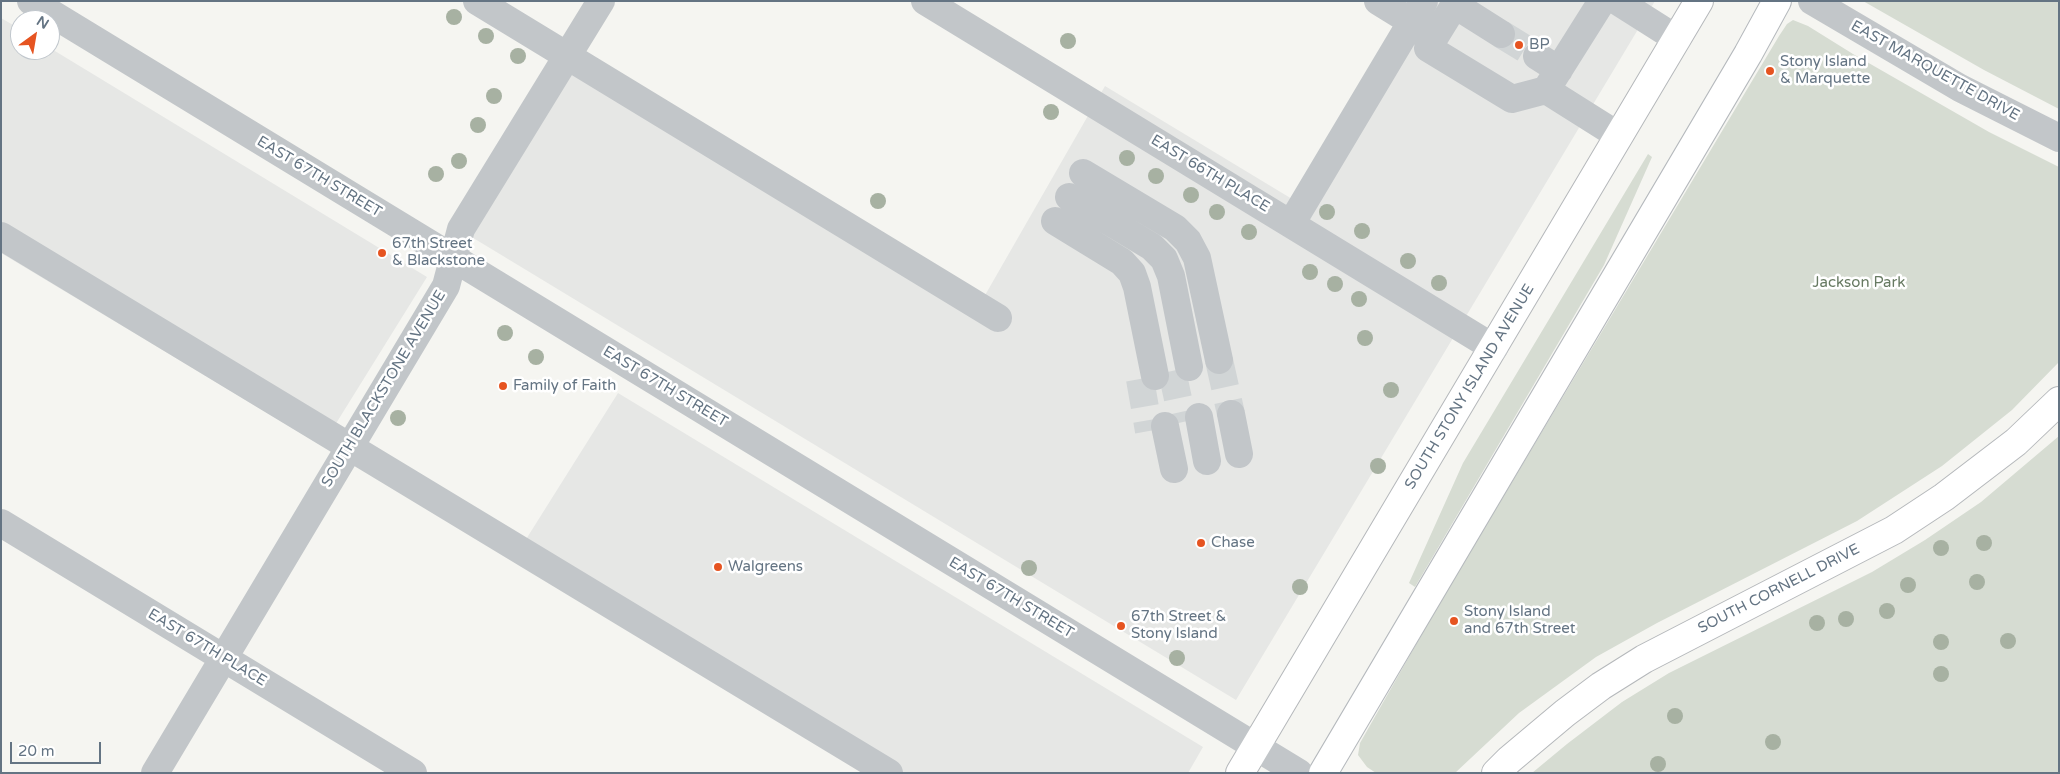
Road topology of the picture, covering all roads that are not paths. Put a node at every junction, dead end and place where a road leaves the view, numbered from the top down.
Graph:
1 (31, 1) edge
2 (477, 1) edge
3 (601, 1) edge
4 (925, 1) edge
5 (1378, 1) edge
6 (1699, 1) edge
7 (1777, 1) edge
8 (1812, 1) edge
9 (1604, 2) edge
10 (1456, 3) edge
11 (1418, 11) edge
12 (1501, 34) tunnel mouth
13 (1677, 38) junction
14 (568, 56) junction
15 (1548, 72) junction
16 (1619, 136) junction
17 (2059, 138) edge
18 (1290, 224) junction
19 (1, 236) edge
20 (453, 258) junction
21 (998, 318) dead end
22 (1494, 348) junction
23 (1179, 369) joint
24 (2059, 401) edge
25 (350, 447) junction
26 (1198, 463) joint
27 (1, 523) edge
28 (224, 657) junction
29 (1256, 747) junction
30 (155, 773) edge
31 (413, 773) edge
32 (889, 773) edge
33 (1240, 773) edge
34 (1299, 773) edge
35 (1323, 773) edge
36 (1496, 773) edge

1 - 20 street, EAST 67TH STREET
2 - 14 street
3 - 14 street, SOUTH BLACKSTONE AVENUE
4 - 18 street, EAST 66TH PLACE
5 - 11 street
6 - 13 main road, SOUTH STONY ISLAND AVENUE
7 - 35 main road
8 - 17 street, EAST MARQUETTE DRIVE
9 - 13 street
9 - 15 street
10 - 12 street
10 - 15 street
11 - 18 street
13 - 16 main road, SOUTH STONY ISLAND AVENUE
14 - 20 street, SOUTH BLACKSTONE AVENUE
14 - 21 street
15 - 16 street
16 - 22 main road, SOUTH STONY ISLAND AVENUE
18 - 22 street, EAST 66TH PLACE
19 - 25 street
20 - 25 street, SOUTH BLACKSTONE AVENUE
20 - 29 street, EAST 67TH STREET
22 - 29 main road, SOUTH STONY ISLAND AVENUE
23 - 23 street
24 - 36 main road, SOUTH CORNELL DRIVE
25 - 28 street, SOUTH BLACKSTONE AVENUE
25 - 32 street
26 - 26 street
27 - 28 street, EAST 67TH PLACE
28 - 30 street, SOUTH BLACKSTONE AVENUE
28 - 31 street, EAST 67TH PLACE
29 - 33 main road, SOUTH STONY ISLAND AVENUE
29 - 34 street, EAST 67TH STREET

